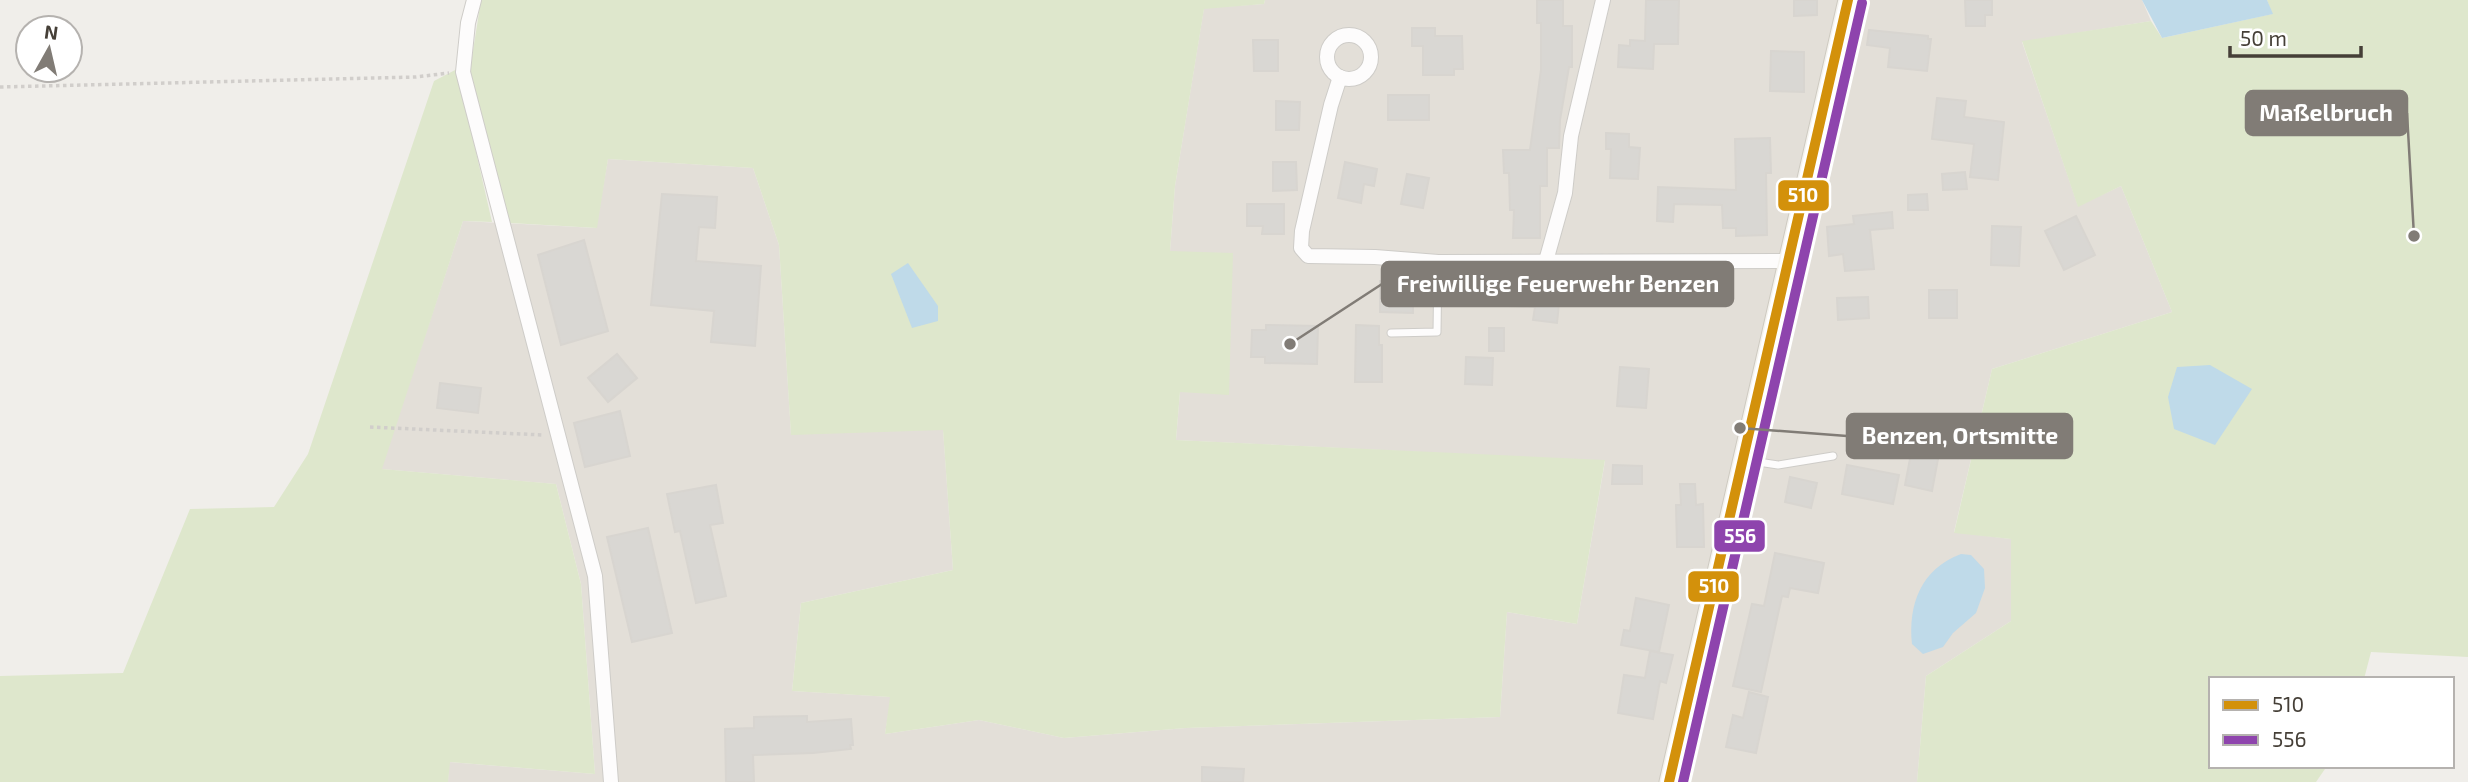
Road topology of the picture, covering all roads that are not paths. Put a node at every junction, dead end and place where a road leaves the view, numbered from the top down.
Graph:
1 (474, 0) edge
2 (1603, 0) edge
3 (1848, 0) edge
4 (1340, 77) dead end
5 (1546, 261) junction
6 (1788, 261) junction
7 (1438, 262) junction
8 (1391, 333) dead end
9 (1833, 456) dead end
10 (1744, 460) junction
11 (611, 782) edge
12 (1669, 782) edge

1 - 11 street
2 - 5 street
3 - 6 street
4 - 7 street
5 - 6 street
5 - 7 street
6 - 10 street
7 - 8 lane
9 - 10 lane
10 - 12 street

